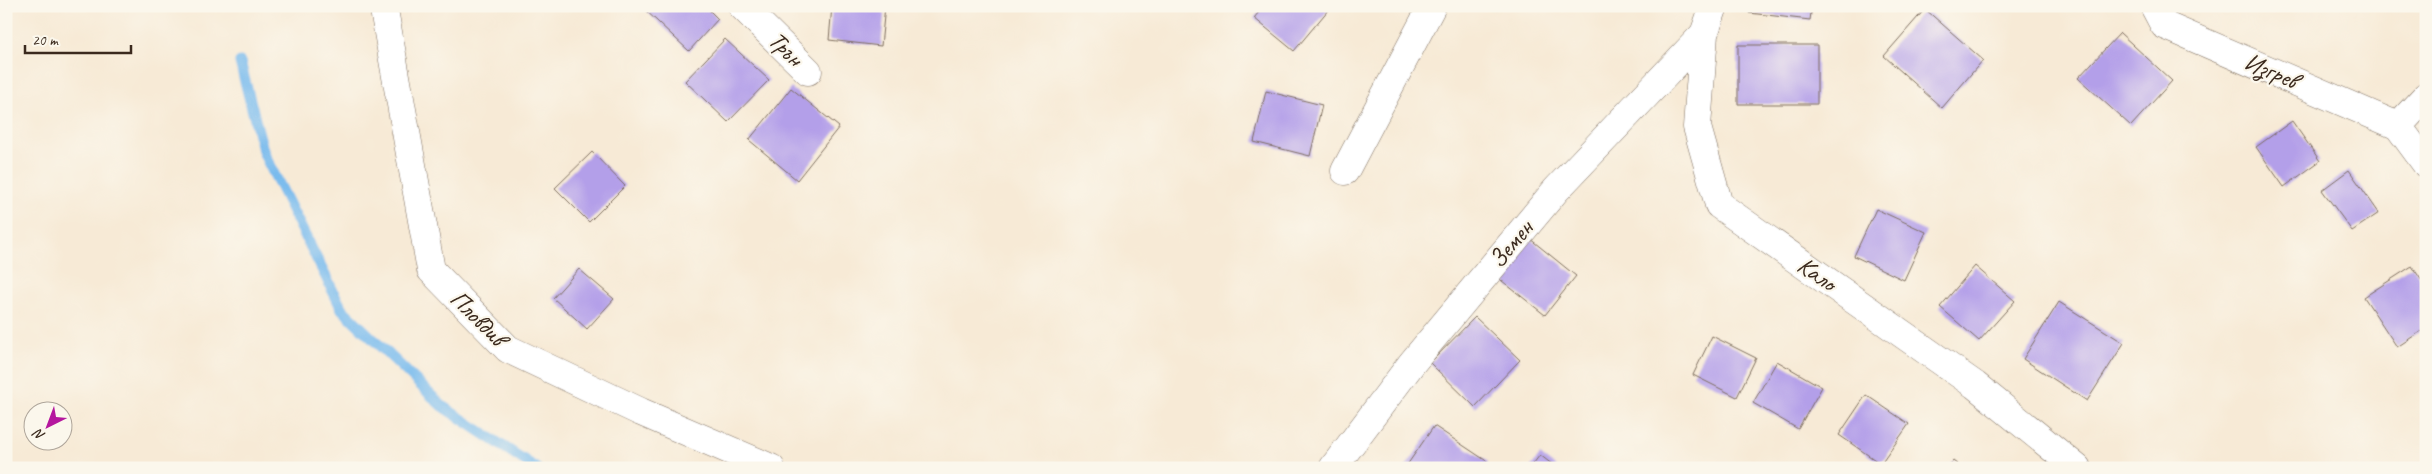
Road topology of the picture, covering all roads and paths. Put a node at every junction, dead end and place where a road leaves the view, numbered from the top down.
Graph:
1 (742, 6) edge
2 (1432, 6) edge
3 (1714, 6) edge
4 (2154, 6) edge
5 (384, 10) dead end
6 (1704, 34) junction
7 (808, 71) dead end
8 (2426, 96) edge
9 (2398, 126) junction
10 (2426, 164) edge
11 (1345, 171) dead end
12 (771, 468) edge
13 (1334, 468) edge
14 (2077, 468) edge

1 - 7 street, Трън
2 - 11 street
3 - 6 street, Кало
4 - 9 street, Изгрев
5 - 12 street, Пловдив
6 - 13 street, Земен
6 - 14 street, Кало
8 - 9 street
9 - 10 street

